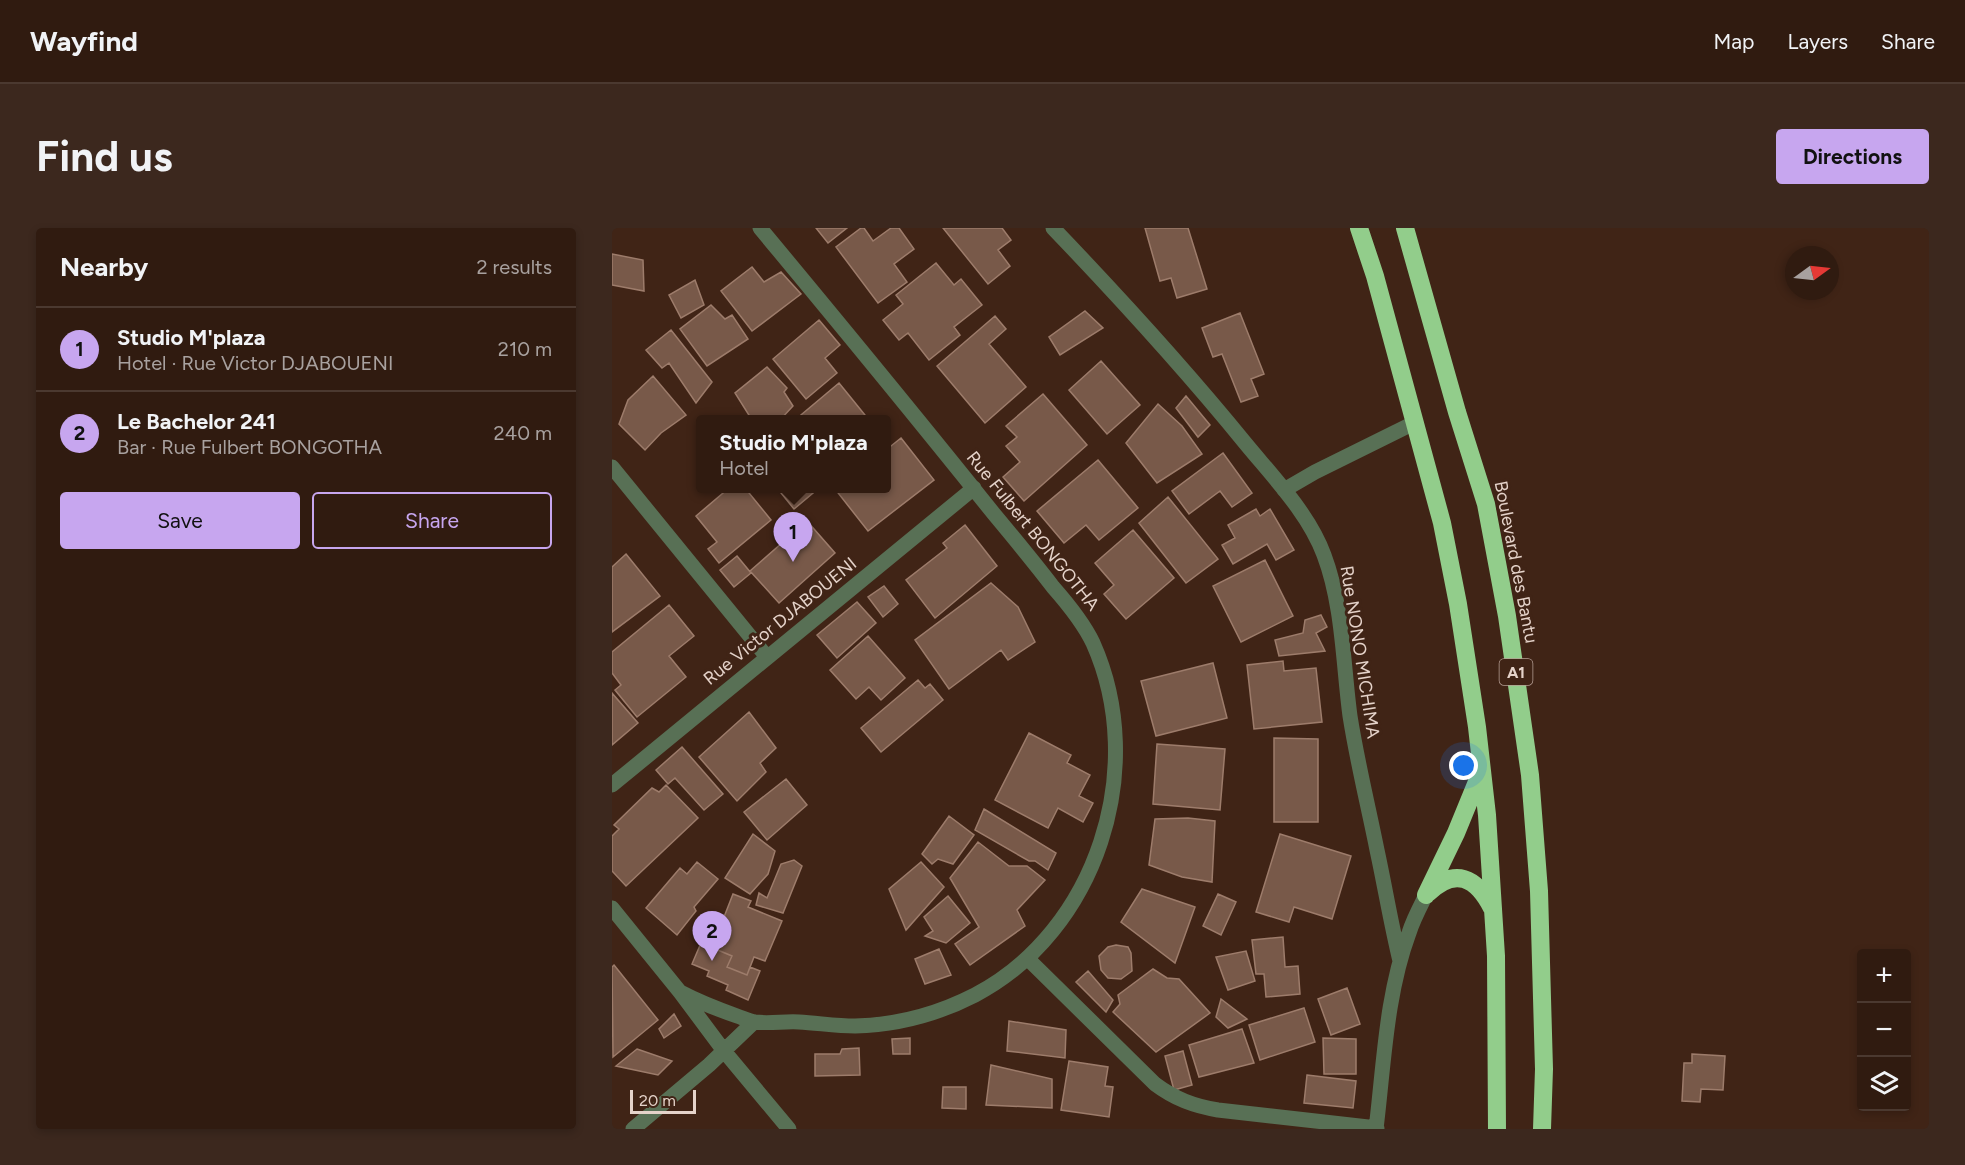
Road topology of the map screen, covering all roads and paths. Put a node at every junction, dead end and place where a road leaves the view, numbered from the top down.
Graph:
1 (760, 228) edge
2 (1053, 228) edge
3 (1359, 228) edge
4 (1405, 228) edge
5 (1414, 423) junction
6 (612, 467) edge
7 (974, 488) junction
8 (1284, 490) junction
9 (767, 657) junction
10 (1483, 767) junction
11 (612, 785) edge
12 (1426, 895) junction
13 (612, 908) edge
14 (1494, 910) junction
15 (1028, 959) junction
16 (1400, 961) junction
17 (680, 992) junction
18 (754, 1022) junction
19 (724, 1051) junction
20 (633, 1129) edge
21 (789, 1129) edge
22 (1376, 1129) edge
23 (1497, 1129) edge
24 (1542, 1129) edge

1 - 7 street, Rue Fulbert BONGOTHA
2 - 8 street, Rue NONO MICHIMA
3 - 5 highway
4 - 24 highway, Boulevard des Bantu / A1
5 - 8 street
5 - 10 highway
6 - 9 street
7 - 9 street, Rue Victor DJABOUENI
7 - 15 street, Rue Fulbert BONGOTHA
8 - 16 street, Rue NONO MICHIMA
9 - 11 street, Rue Victor DJABOUENI
10 - 12 highway
10 - 14 highway
12 - 14 highway
12 - 16 street
13 - 17 street
14 - 23 highway
15 - 18 street, Rue Fulbert BONGOTHA
15 - 22 street
16 - 22 street
17 - 18 street, Rue Fulbert BONGOTHA
17 - 19 street
18 - 19 street
19 - 20 street
19 - 21 street

